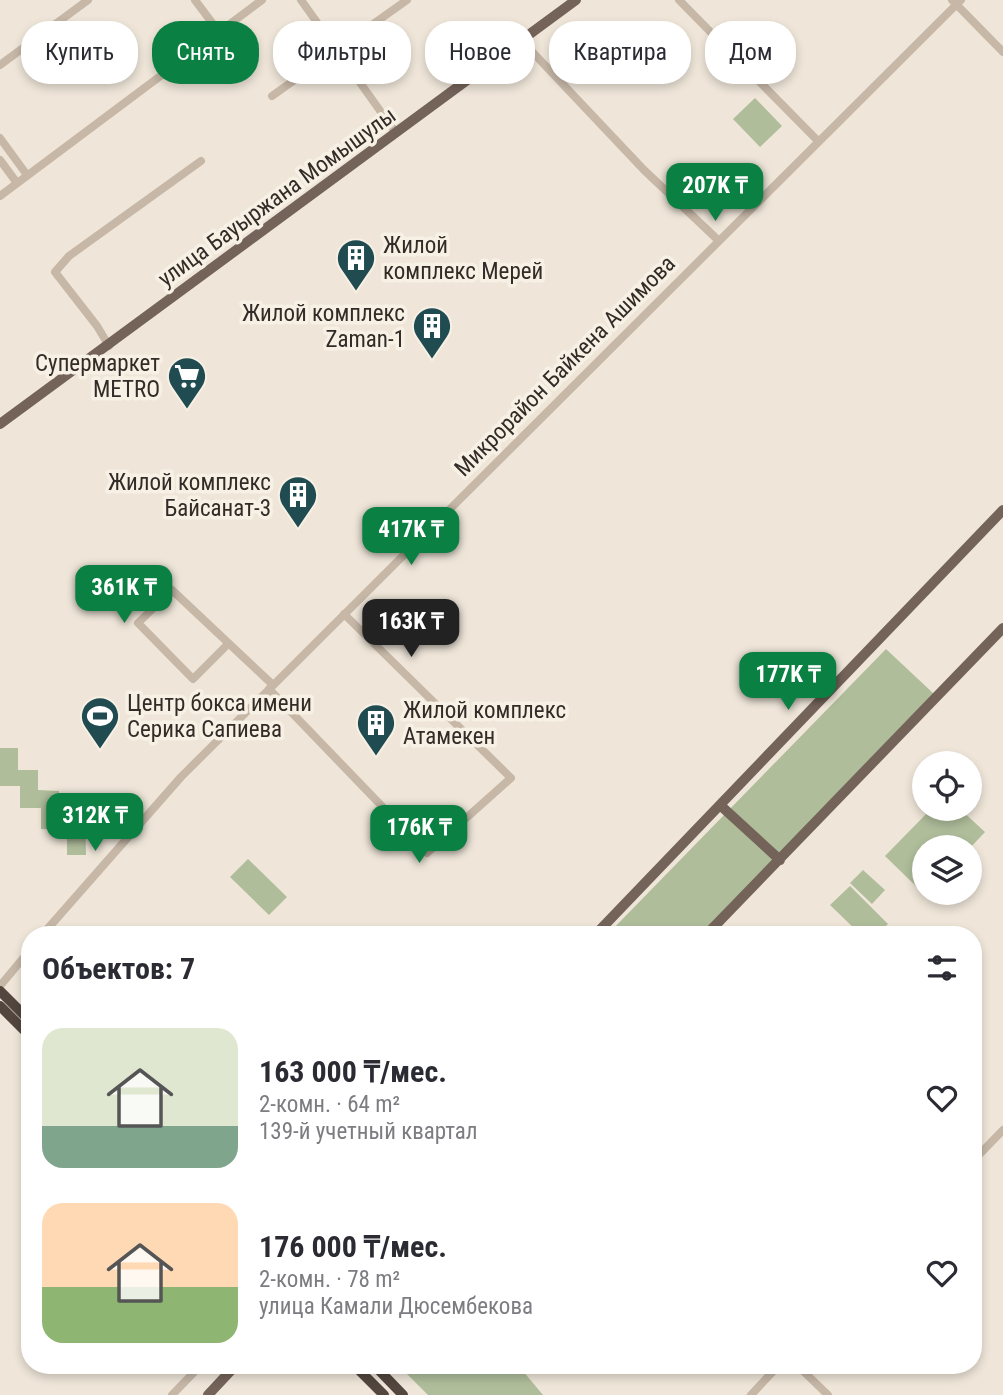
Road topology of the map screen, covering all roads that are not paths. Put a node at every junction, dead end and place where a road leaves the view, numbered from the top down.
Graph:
1 (88, 0) edge
2 (195, 0) edge
3 (262, 0) edge
4 (301, 0) edge
5 (407, 0) edge
6 (576, 0) edge
7 (679, 0) edge
8 (956, 2) edge
9 (211, 21) edge
10 (234, 21) edge
11 (316, 21) edge
12 (378, 21) edge
13 (535, 31) edge
14 (1003, 52) edge
15 (535, 55) edge
16 (0, 65) edge
17 (152, 82) edge
18 (289, 84) edge
19 (361, 84) edge
20 (463, 84) edge
21 (272, 96) dead end
22 (396, 133) junction
23 (0, 138) edge
24 (818, 141) junction
25 (0, 160) edge
26 (201, 161) dead end
27 (27, 175) junction
28 (17, 183) junction
29 (0, 196) edge
30 (718, 240) junction
31 (108, 346) junction
32 (0, 424) edge
33 (1003, 510) edge
34 (344, 614) junction
35 (1003, 628) edge
36 (228, 644) junction
37 (271, 687) junction
38 (720, 805) junction
39 (780, 860) junction
40 (50, 926) edge
41 (604, 926) edge
42 (715, 926) edge
43 (21, 962) edge
44 (0, 989) edge
45 (0, 1006) edge
46 (21, 1011) edge
47 (21, 1027) edge
48 (1003, 1130) edge
49 (982, 1152) edge
50 (192, 1374) edge
51 (228, 1374) edge
52 (363, 1374) edge
53 (383, 1374) edge
54 (771, 1374) edge
55 (806, 1374) edge
56 (172, 1395) edge
57 (208, 1395) edge
58 (384, 1395) edge
59 (404, 1395) edge
60 (751, 1395) edge
61 (828, 1395) edge

1 - 16 street
2 - 9 street
3 - 10 street
4 - 11 street
5 - 12 street
6 - 13 main road, улица Бауыржана Момышулы
7 - 24 street
8 - 14 street
8 - 24 street, Микрорайон Байкена Ашимова
15 - 30 street
17 - 27 street
18 - 21 street
19 - 22 street
20 - 22 main road, улица Бауыржана Момышулы
22 - 31 main road, улица Бауыржана Момышулы
23 - 27 street
24 - 30 street, Микрорайон Байкена Ашимова
25 - 28 street
26 - 31 street
27 - 28 street
28 - 29 street
30 - 34 street, Микрорайон Байкена Ашимова
31 - 32 main road, улица Бауыржана Момышулы
33 - 38 main road
34 - 37 street, Микрорайон Байкена Ашимова
34 - 37 street
35 - 39 main road
36 - 36 street
36 - 37 street
37 - 40 street, Микрорайон Байкена Ашимова
38 - 39 main road
38 - 41 main road
39 - 42 main road
43 - 44 street
44 - 46 highway
45 - 47 highway
48 - 49 street
50 - 56 street
51 - 57 main road
52 - 58 highway
53 - 59 highway
54 - 60 street
55 - 61 street

